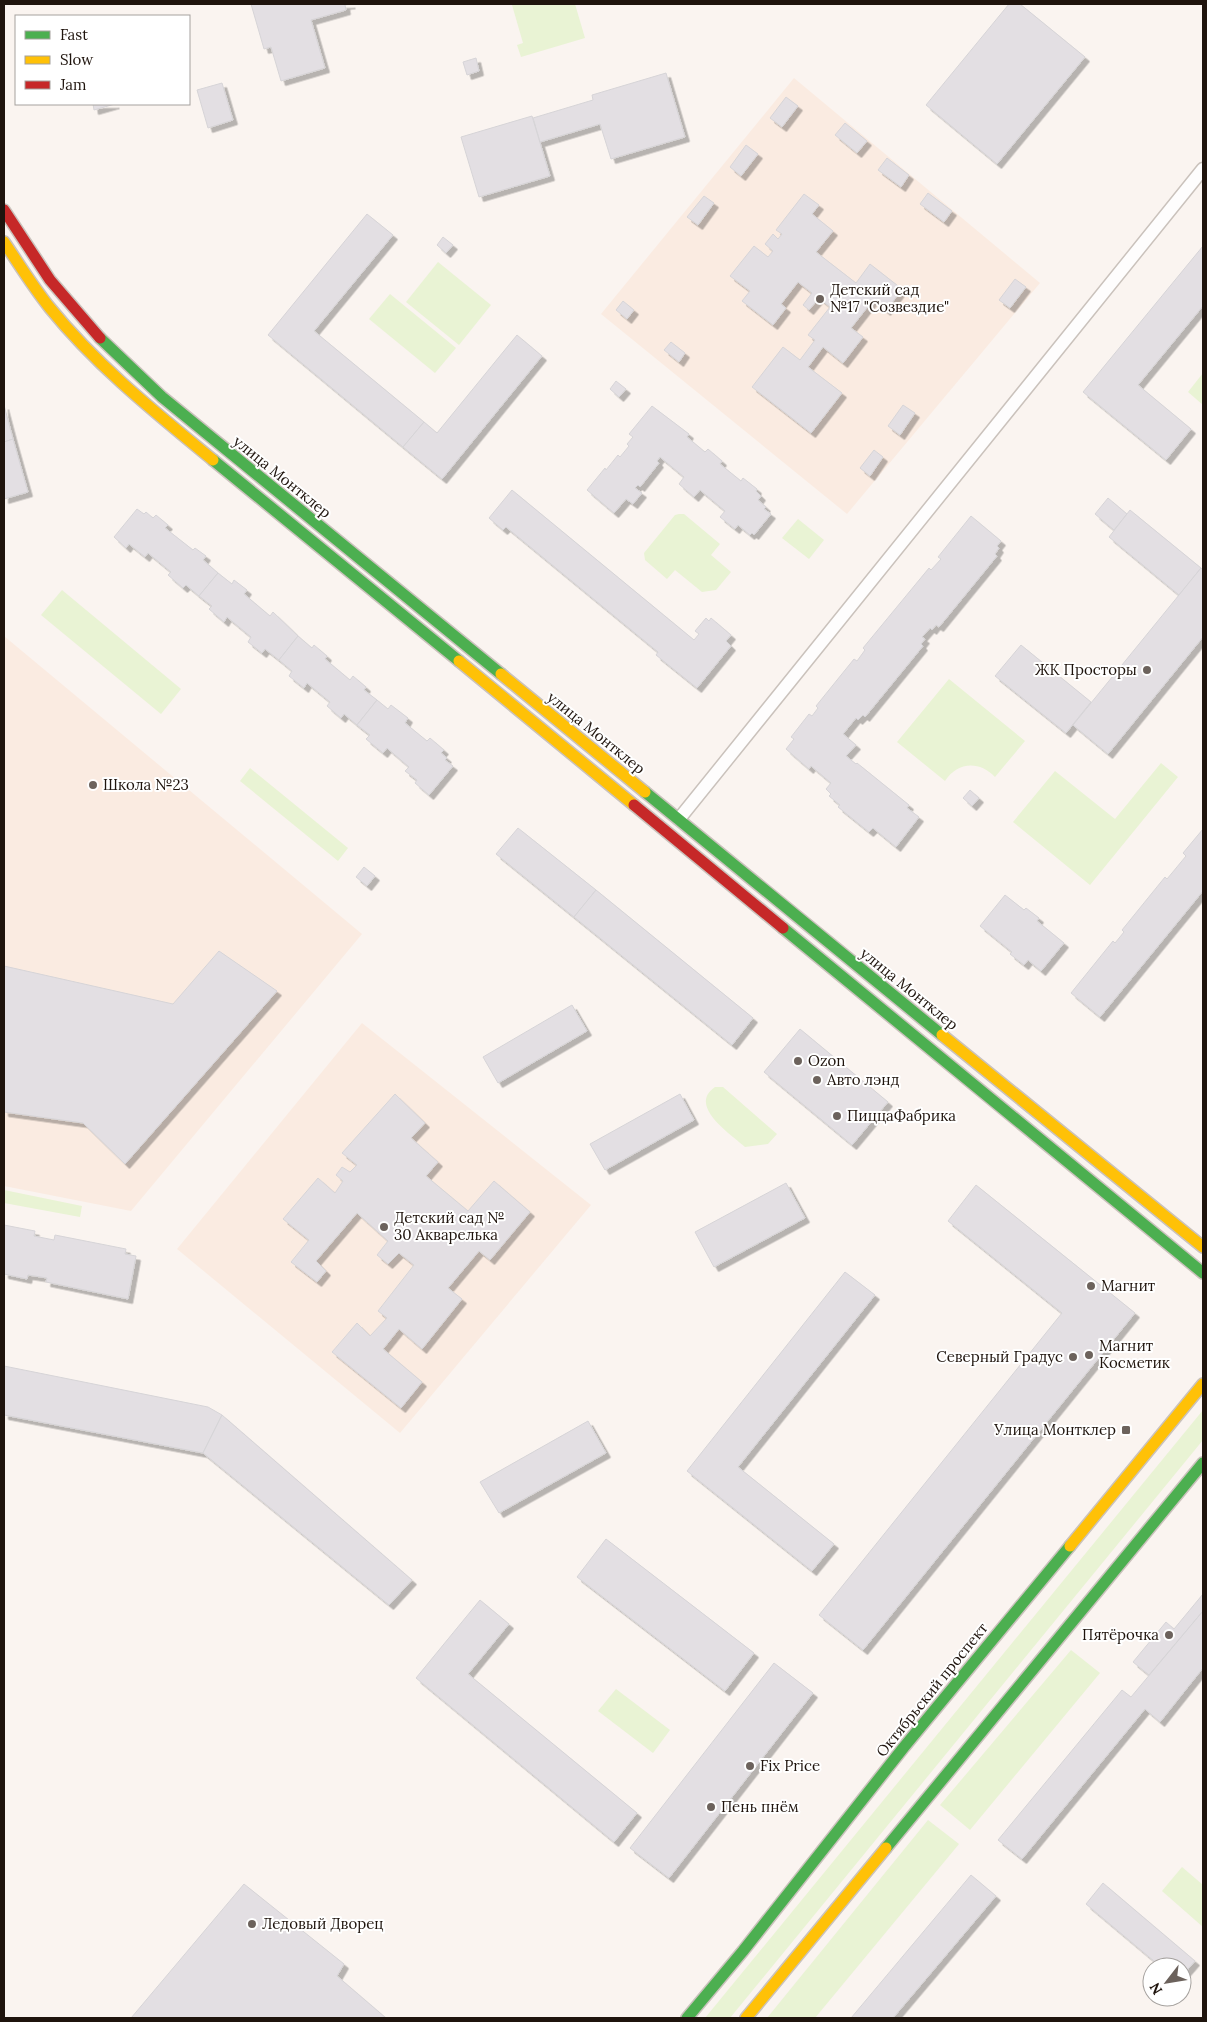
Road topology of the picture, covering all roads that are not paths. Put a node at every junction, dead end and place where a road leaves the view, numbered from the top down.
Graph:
1 (1203, 169) edge
2 (4, 210) edge
3 (4, 242) edge
4 (678, 819) junction
5 (1203, 1246) edge
6 (1203, 1273) edge
7 (1203, 1384) edge
8 (1203, 1463) edge
9 (687, 2018) edge
10 (746, 2018) edge

1 - 4 street
2 - 4 street, улица Монтклер
3 - 6 street, улица Монтклер
4 - 5 street, улица Монтклер
7 - 9 street, Октябрьский проспект
8 - 10 street

